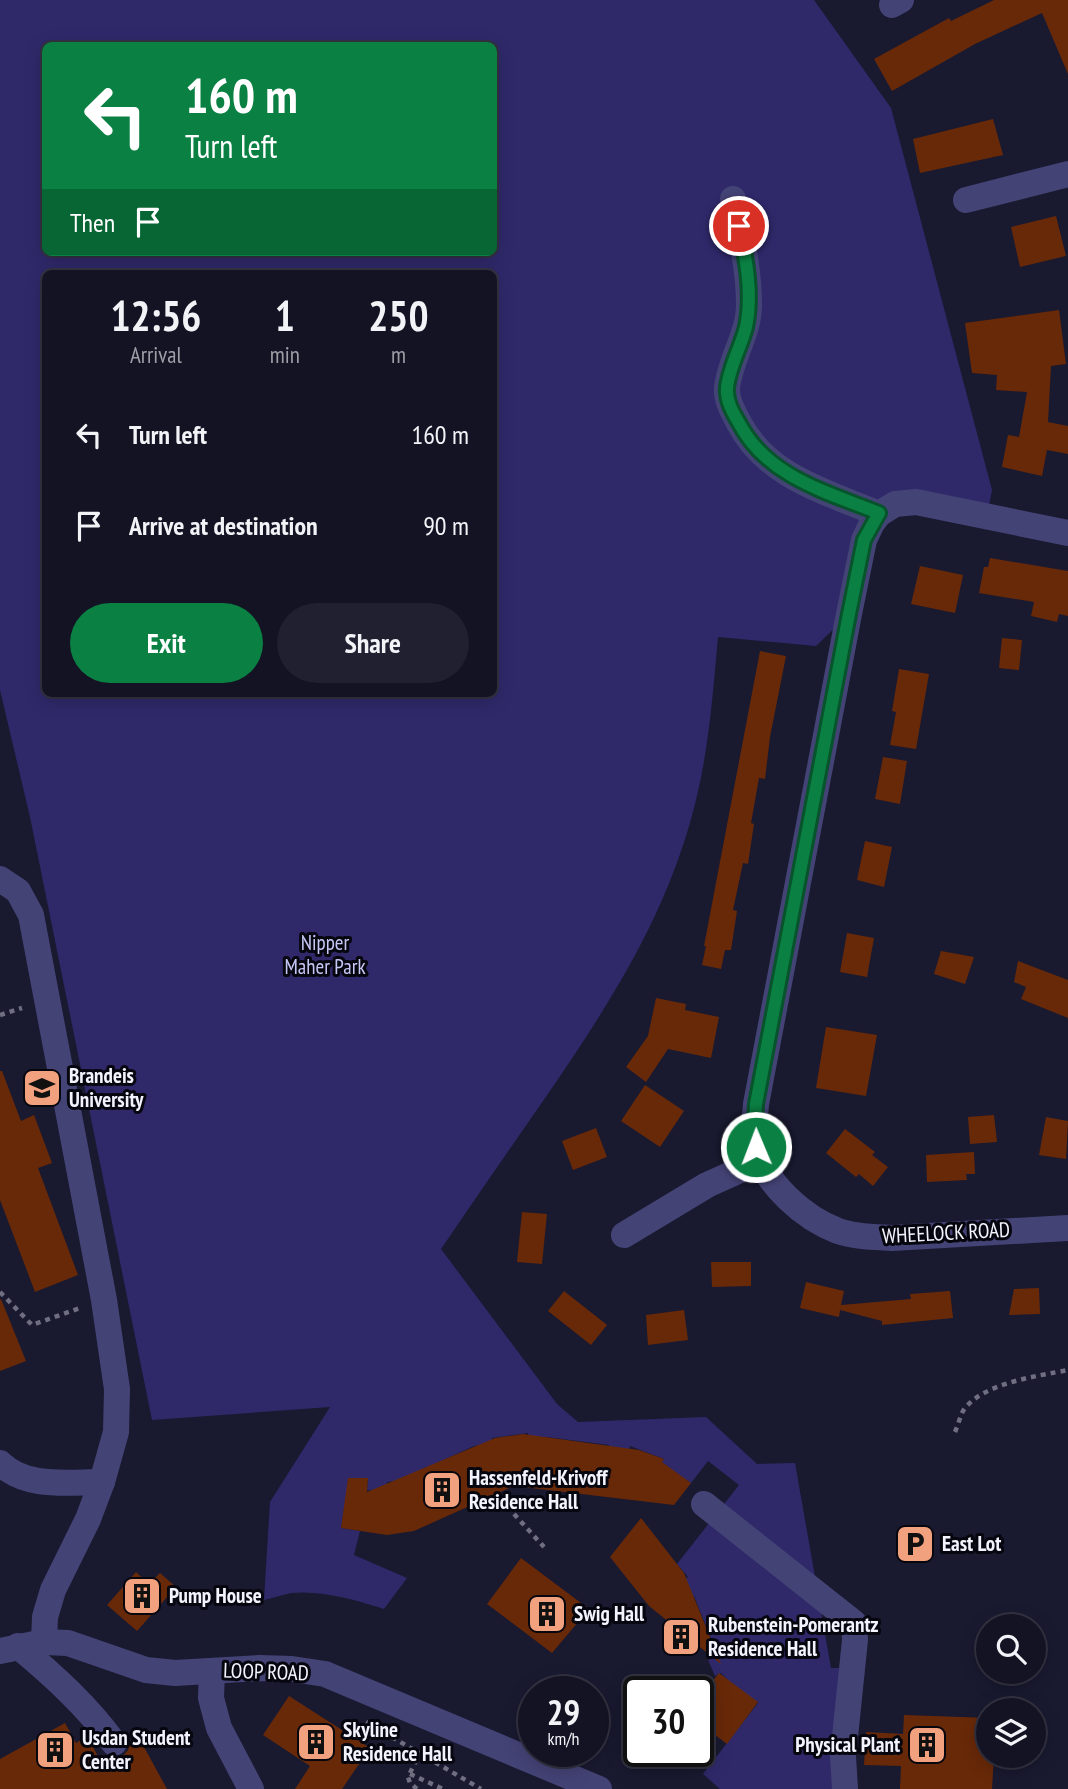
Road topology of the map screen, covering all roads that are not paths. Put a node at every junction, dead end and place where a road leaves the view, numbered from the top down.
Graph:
1 (1068, 174) edge
2 (733, 199) dead end
3 (965, 200) dead end
4 (879, 513) junction
5 (1068, 533) edge
6 (0, 879) edge
7 (760, 1161) junction
8 (1068, 1228) edge
9 (624, 1235) dead end
10 (0, 1464) edge
11 (102, 1482) junction
12 (704, 1504) dead end
13 (21, 1646) edge
14 (212, 1671) junction
15 (114, 1744) dead end
16 (251, 1789) edge
17 (599, 1789) edge
18 (845, 1789) edge

1 - 3 street
2 - 4 street
4 - 5 street
4 - 7 street, WHEELOCK ROAD
6 - 11 street
7 - 8 street, WHEELOCK ROAD
7 - 9 street
10 - 11 street
11 - 13 street
12 - 18 street
13 - 14 street, LOOP ROAD
13 - 15 street
14 - 16 street
14 - 17 street, LOOP ROAD

